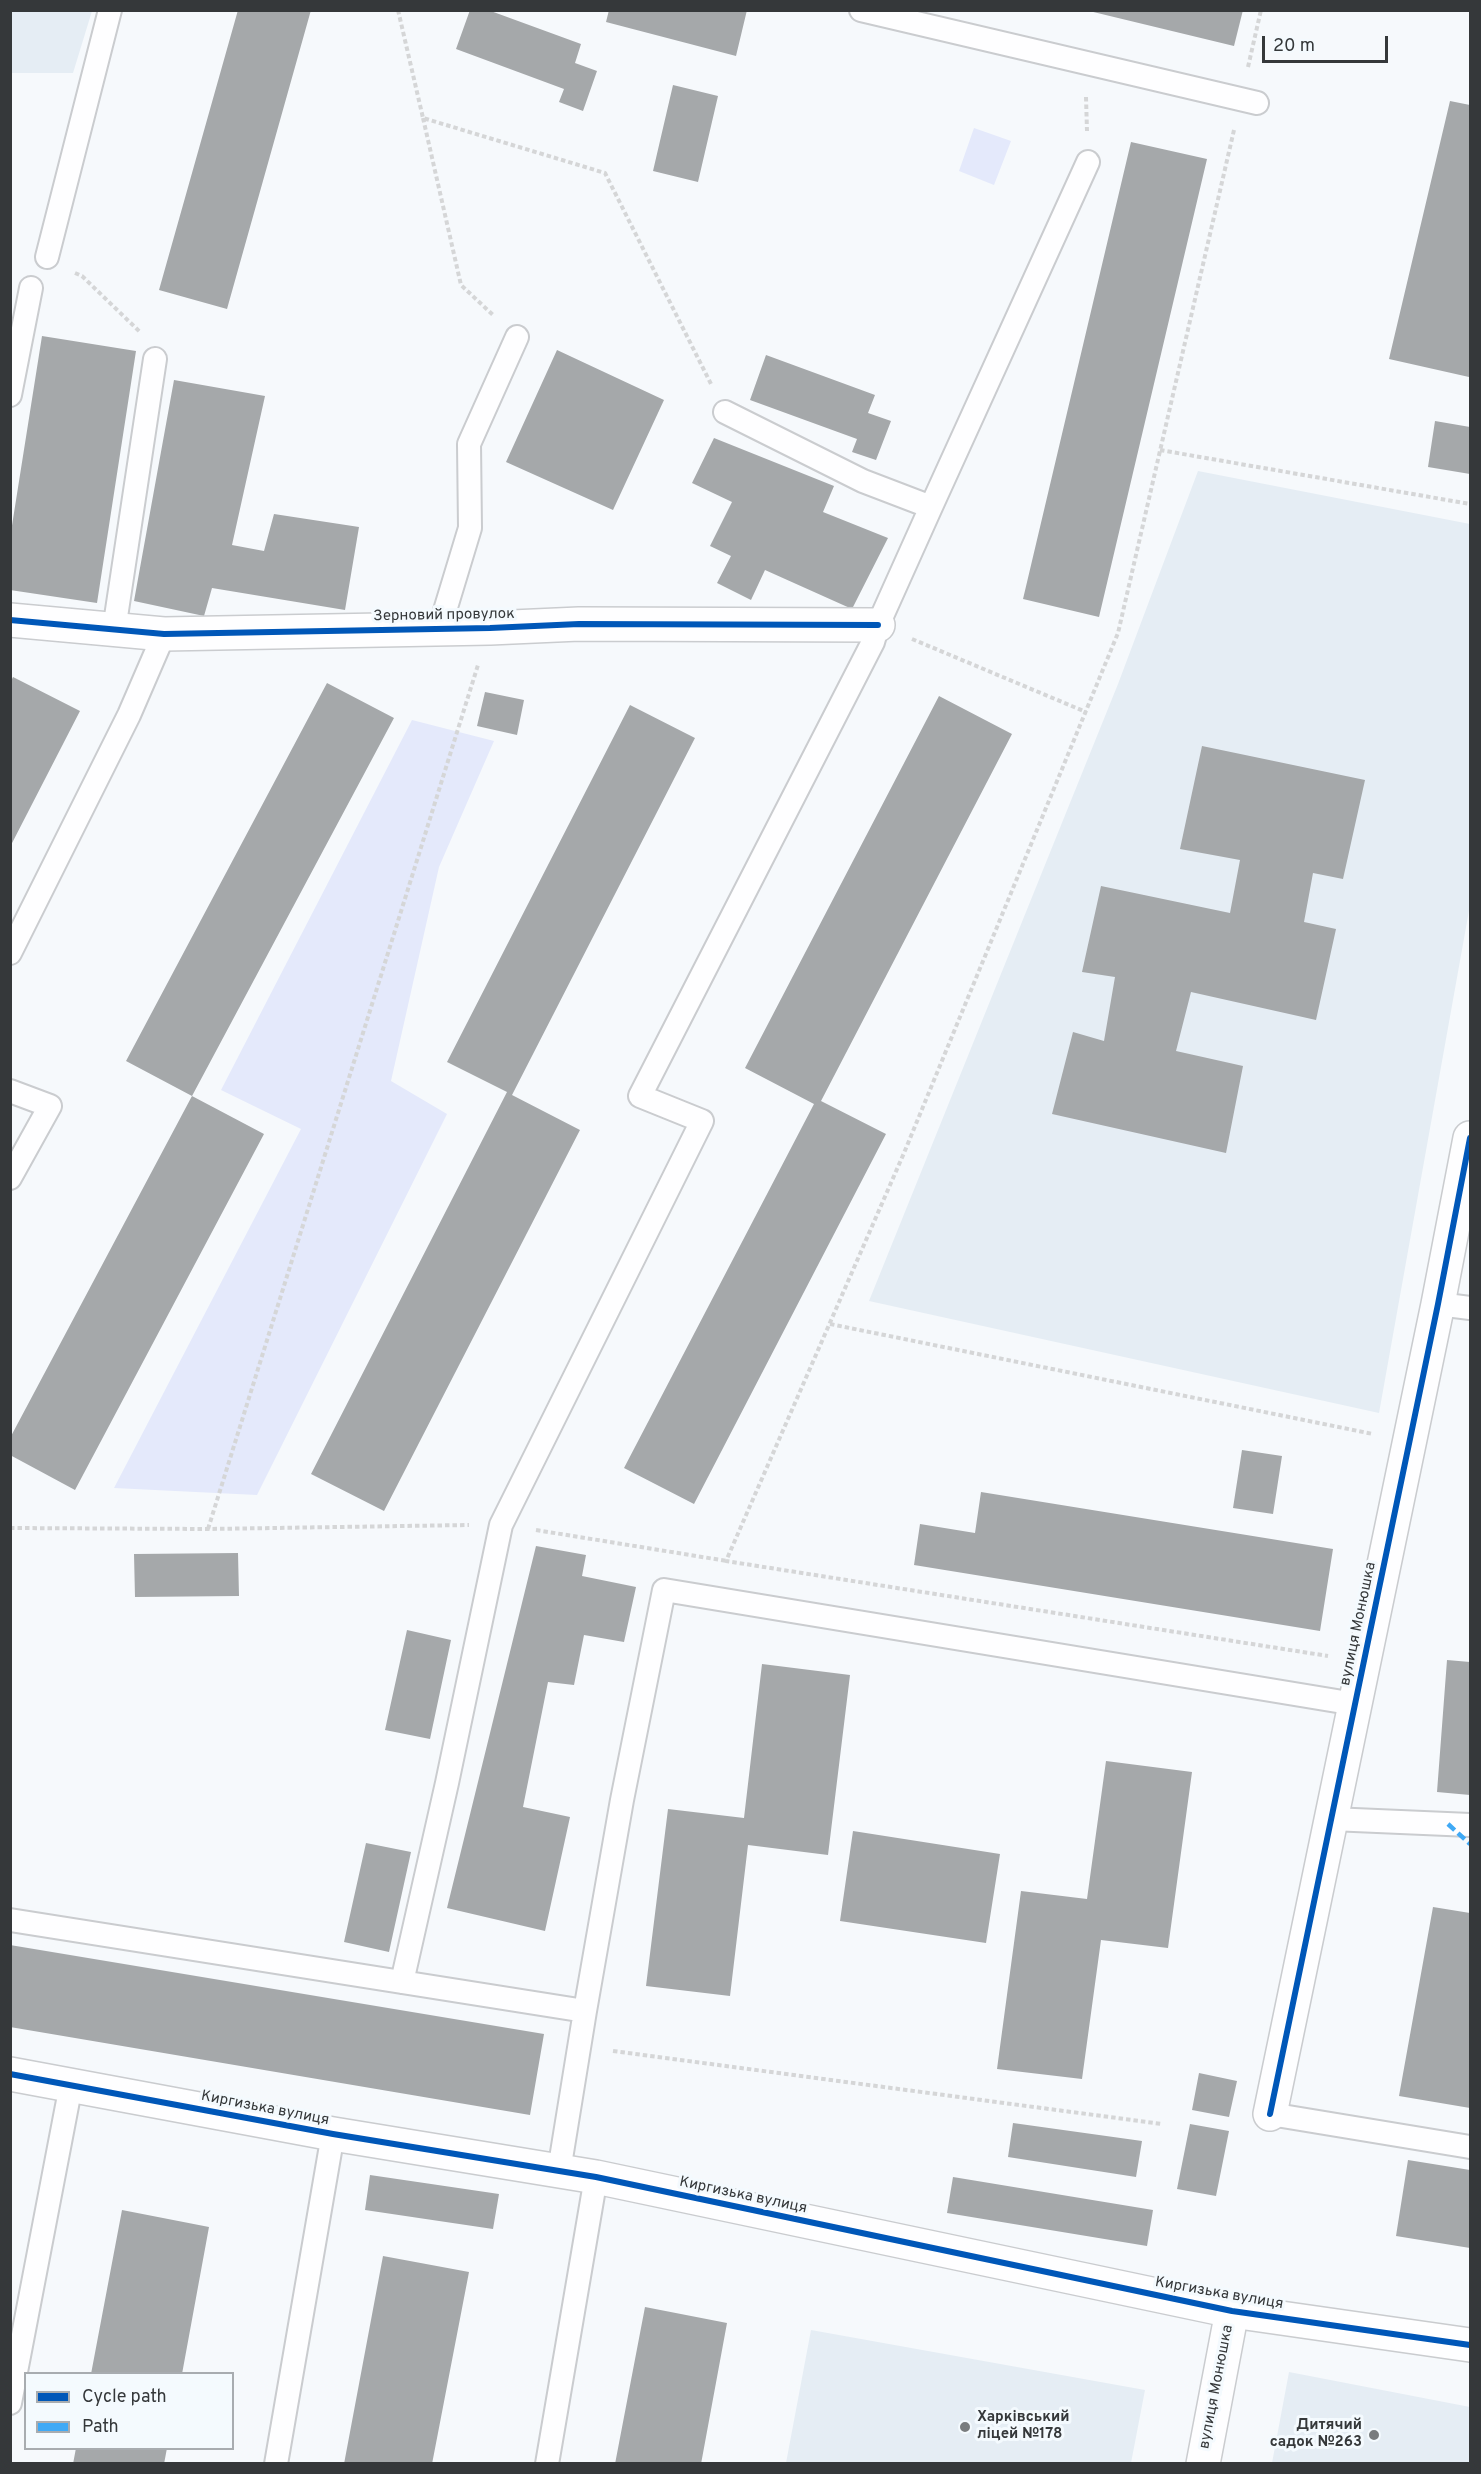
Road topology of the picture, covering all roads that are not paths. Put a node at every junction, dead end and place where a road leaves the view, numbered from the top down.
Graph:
1 (110, 10) edge
2 (861, 10) edge
3 (1249, 101) road end
4 (1088, 162) road end
5 (47, 257) road end
6 (31, 288) dead end
7 (517, 337) road end
8 (155, 359) road end
9 (10, 395) edge
10 (725, 412) road end
11 (931, 507) junction
12 (10, 620) edge
13 (878, 625) junction
14 (440, 627) junction
15 (114, 630) junction
16 (164, 634) junction
17 (10, 953) edge
18 (10, 1091) edge
19 (1470, 1138) edge
20 (10, 1178) edge
21 (1438, 1304) junction
22 (1470, 1308) edge
23 (1355, 1704) junction
24 (1331, 1819) junction
25 (1470, 1826) edge
26 (10, 1920) edge
27 (402, 1982) junction
28 (585, 2011) junction
29 (10, 2074) edge
30 (71, 2085) junction
31 (1270, 2114) joint
32 (333, 2134) junction
33 (1470, 2147) edge
34 (559, 2171) junction
35 (596, 2177) junction
36 (1232, 2311) junction
37 (1470, 2345) edge
38 (10, 2403) edge
39 (276, 2463) edge
40 (547, 2463) edge
41 (1203, 2463) edge

1 - 5 lane
2 - 3 lane
4 - 11 lane
6 - 9 lane
7 - 14 lane
8 - 15 lane
10 - 11 lane
11 - 13 lane
12 - 15 street, Зерновий провулок
13 - 14 street, Зерновий провулок
13 - 27 lane
14 - 16 street, Зерновий провулок
15 - 16 street, Зерновий провулок
16 - 17 lane
18 - 20 lane
19 - 21 street, вулиця Монюшка
21 - 22 lane
21 - 23 street, вулиця Монюшка
23 - 24 street, вулиця Монюшка
23 - 28 lane
24 - 25 lane
24 - 31 street, вулиця Монюшка
26 - 27 lane
27 - 28 lane
28 - 34 lane
29 - 30 street, Киргизька вулиця
30 - 32 street, Киргизька вулиця
30 - 38 lane
31 - 33 lane
32 - 34 street, Киргизька вулиця
32 - 39 lane
34 - 35 street, Киргизька вулиця
35 - 36 street, Киргизька вулиця
35 - 40 lane
36 - 37 street, Киргизька вулиця
36 - 41 street, вулиця Монюшка

